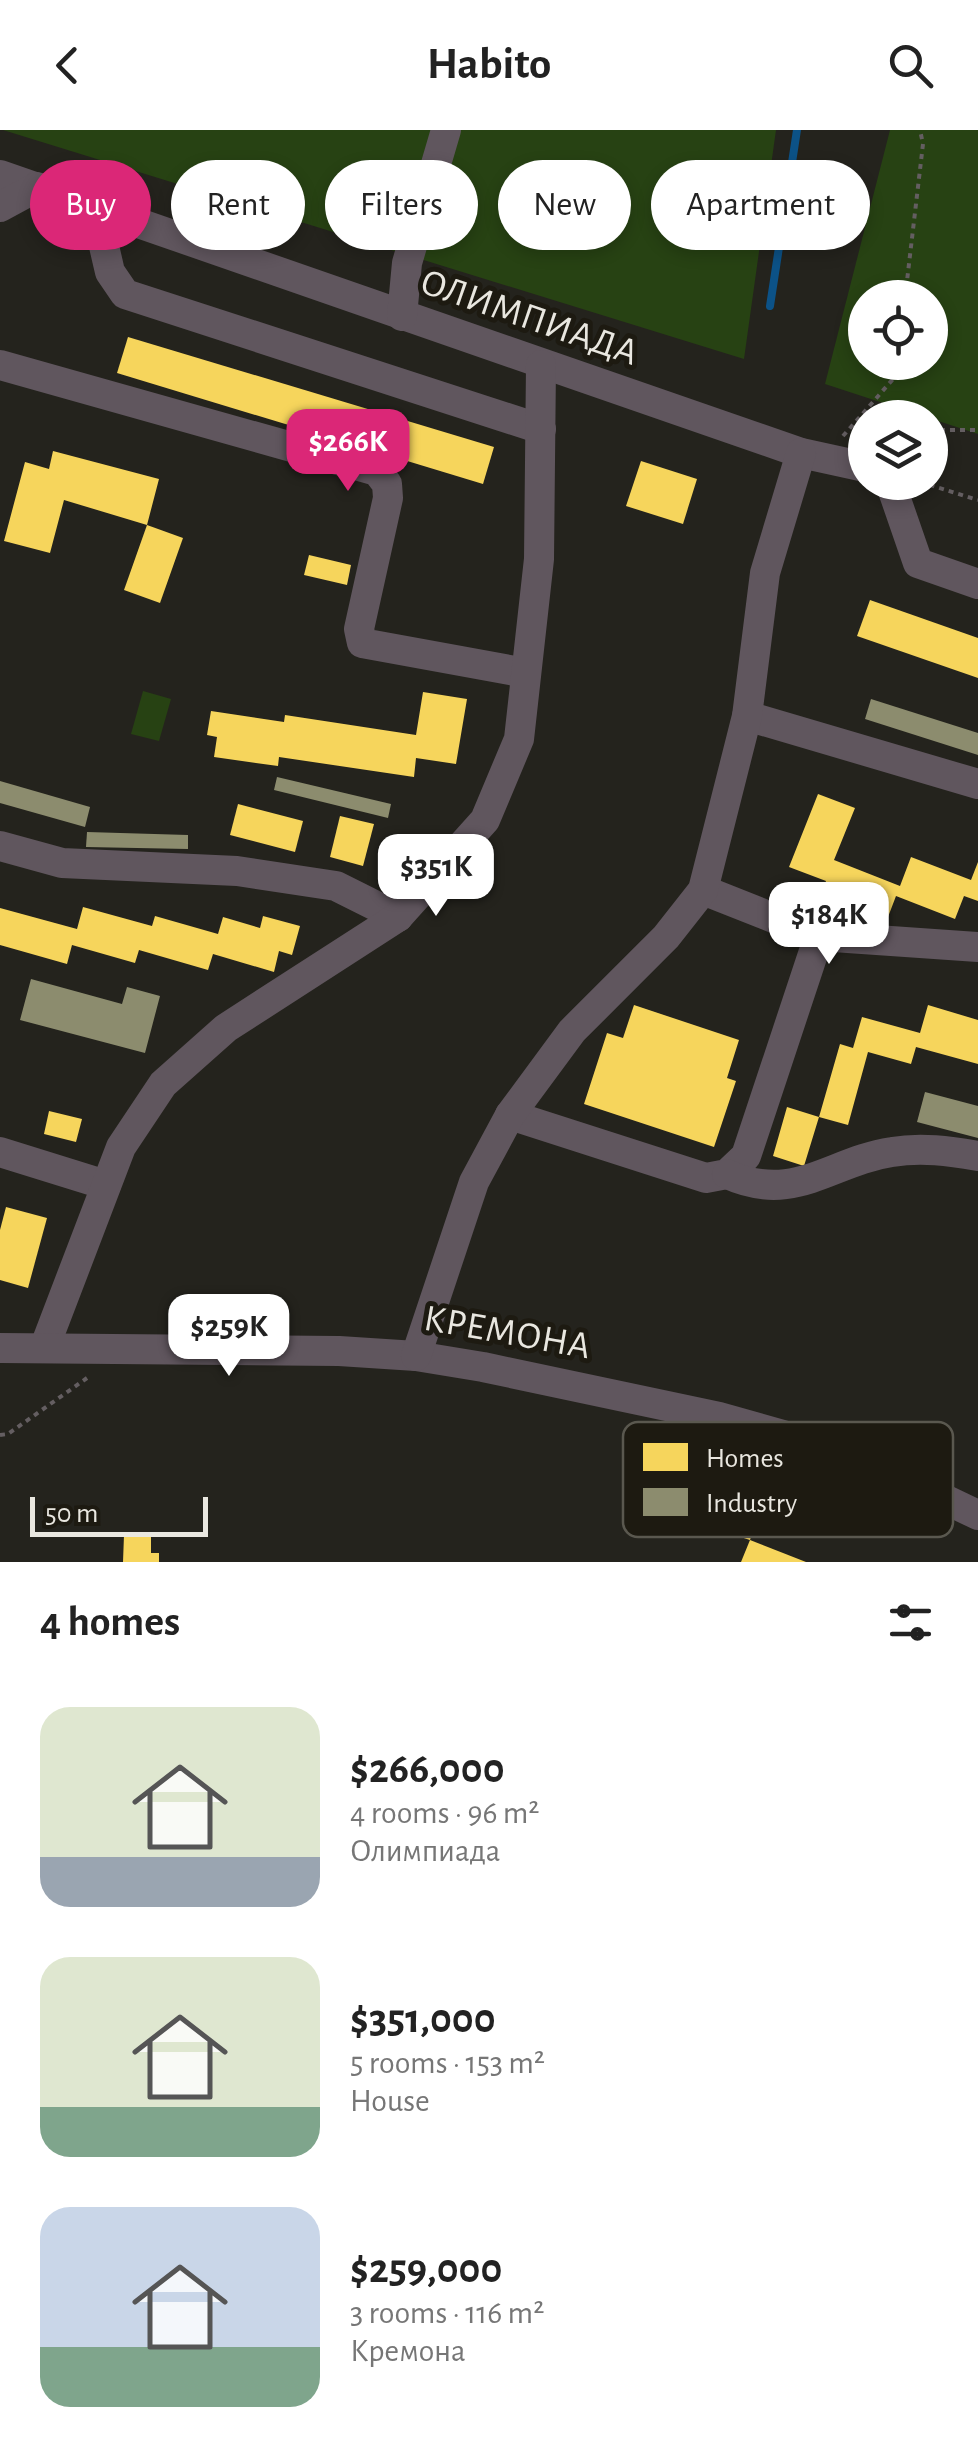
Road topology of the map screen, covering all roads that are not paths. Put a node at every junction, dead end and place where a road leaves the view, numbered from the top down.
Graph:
1 (446, 130) edge
2 (0, 175) edge
3 (30, 186) edge
4 (30, 192) edge
5 (0, 207) edge
6 (151, 227) edge
7 (105, 250) edge
8 (402, 316) junction
9 (0, 365) edge
10 (541, 366) junction
11 (541, 429) junction
12 (812, 456) junction
13 (848, 464) edge
14 (896, 500) edge
15 (978, 584) edge
16 (526, 673) junction
17 (747, 716) junction
18 (978, 784) edge
19 (0, 846) edge
20 (703, 890) junction
21 (398, 917) junction
22 (819, 936) junction
23 (978, 947) edge
24 (510, 1115) junction
25 (0, 1152) edge
26 (978, 1156) edge
27 (728, 1174) junction
28 (106, 1185) junction
29 (45, 1346) junction
30 (0, 1348) edge
31 (416, 1356) junction
32 (737, 1422) edge

1 - 8 street
2 - 3 street, ОЛИМПИАДА
4 - 5 street
6 - 8 street, ОЛИМПИАДА
7 - 11 street
8 - 10 street, ОЛИМПИАДА
9 - 16 street
10 - 11 street
10 - 12 street, ОЛИМПИАДА
11 - 16 street
12 - 13 street, ОЛИМПИАДА
12 - 17 street
14 - 15 street
16 - 21 street
17 - 18 street
17 - 20 street
19 - 21 street
20 - 22 street
20 - 24 street
21 - 28 street
22 - 23 street
22 - 27 street
24 - 27 street
24 - 31 street
25 - 28 street
26 - 27 street
28 - 29 street
29 - 30 street, КРЕМОНА
29 - 31 street, КРЕМОНА
31 - 32 street, КРЕМОНА

